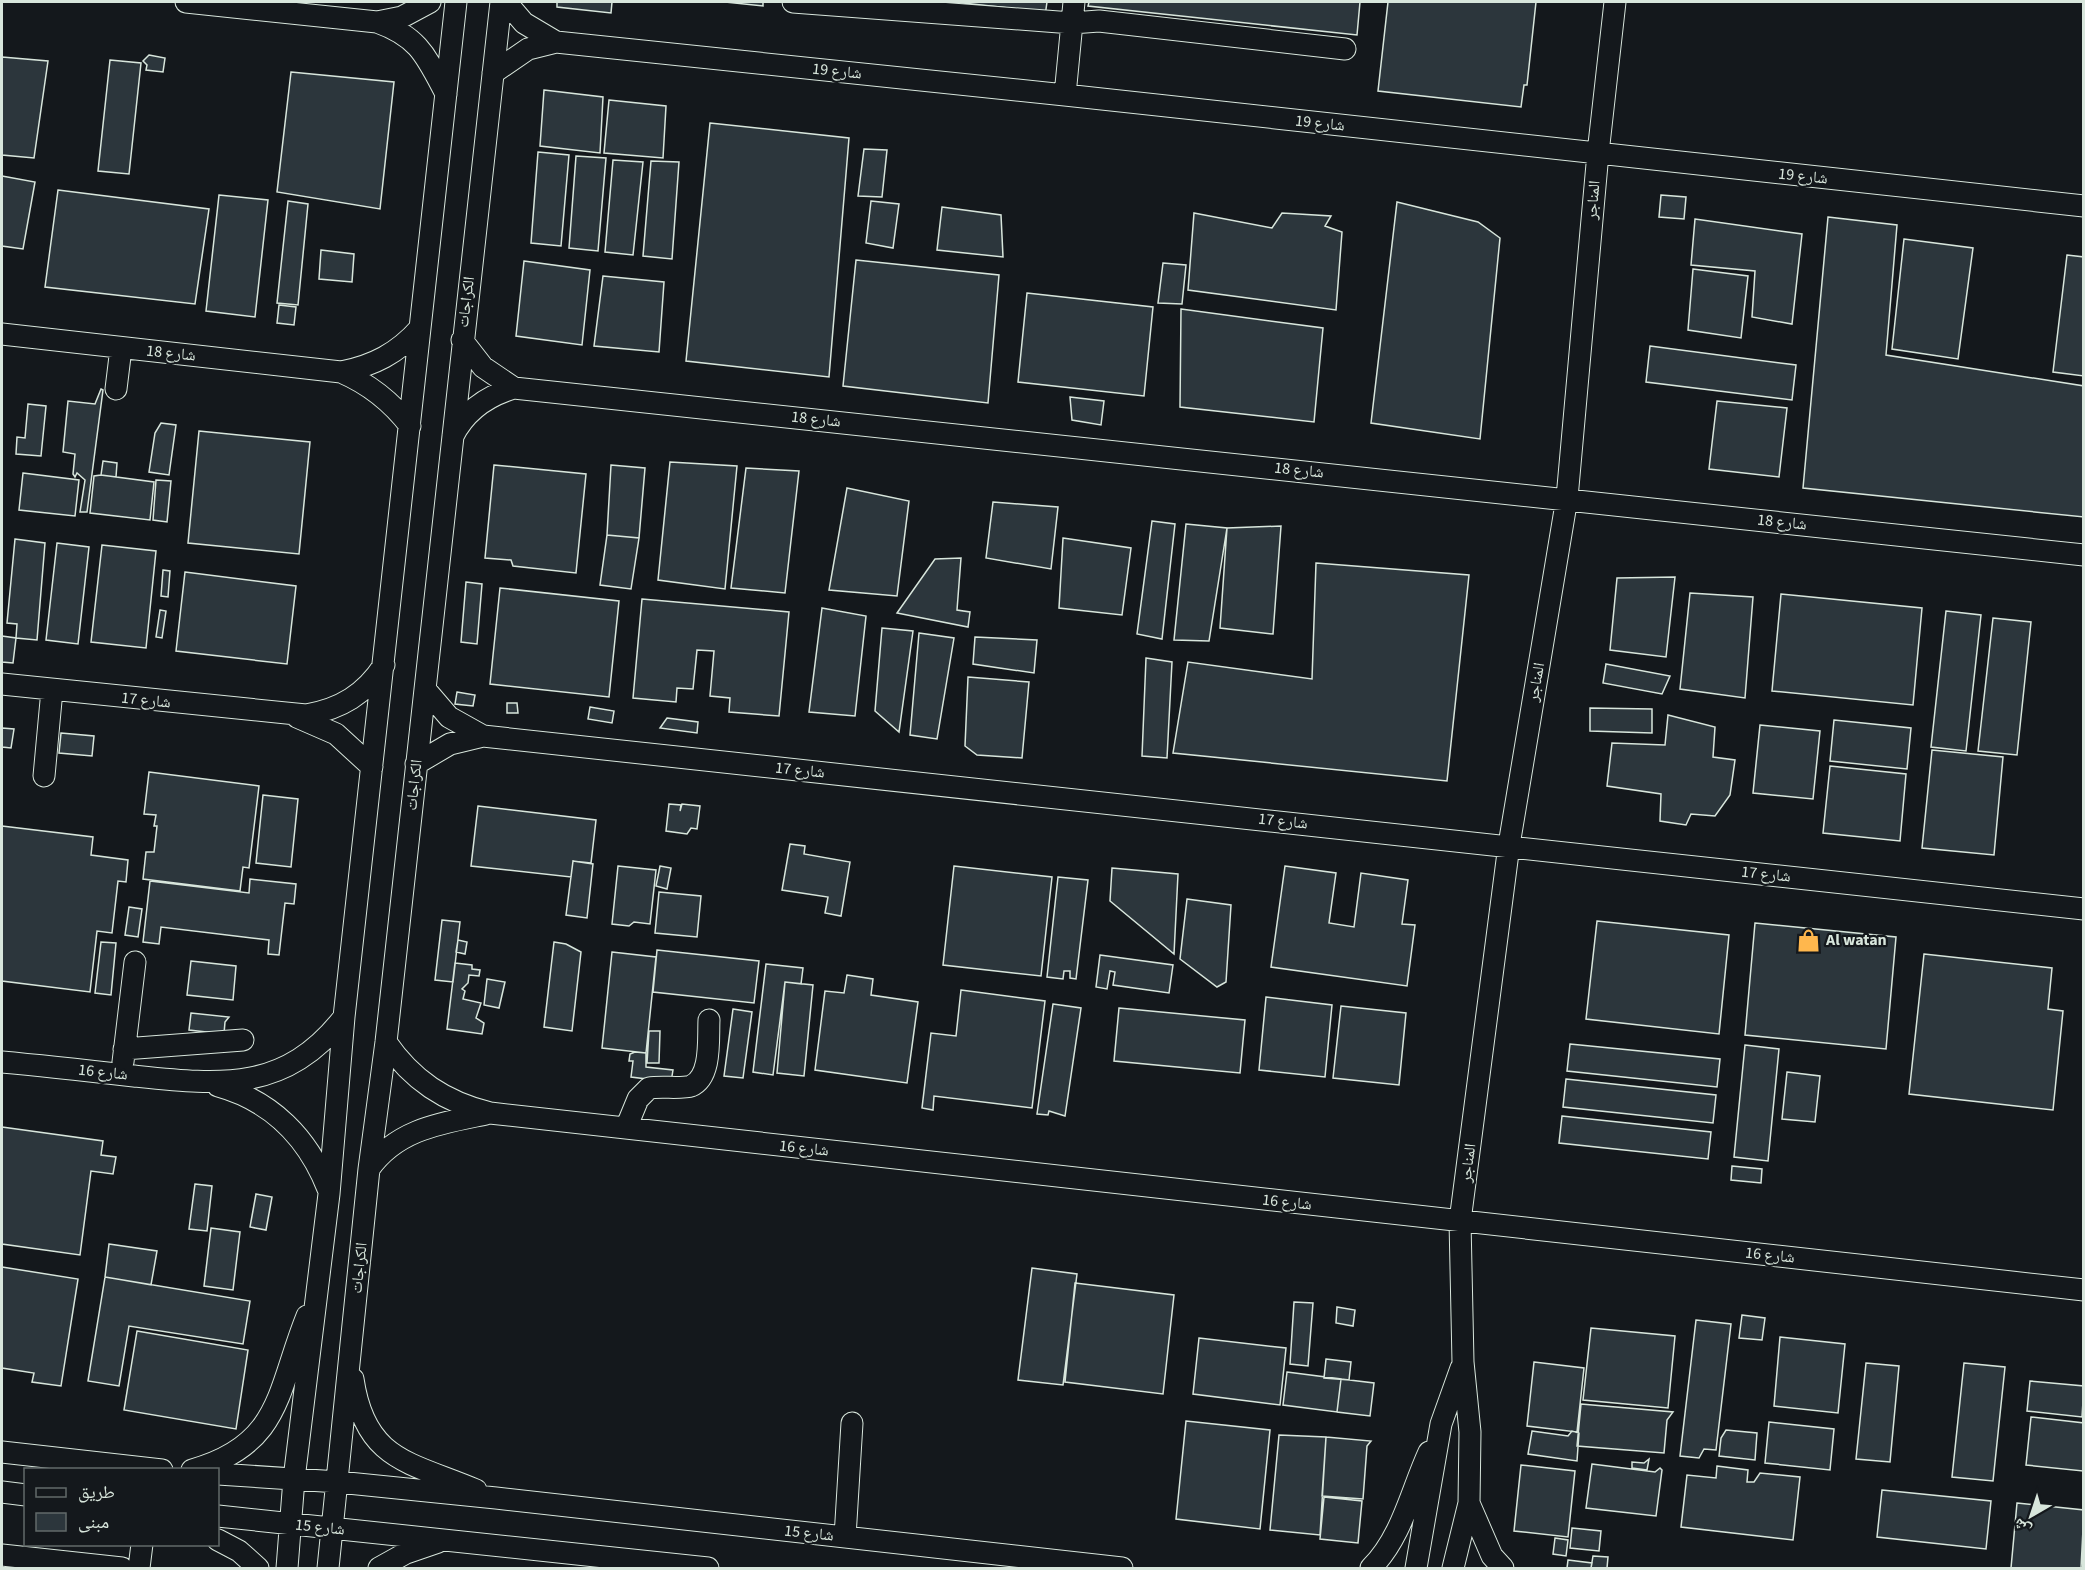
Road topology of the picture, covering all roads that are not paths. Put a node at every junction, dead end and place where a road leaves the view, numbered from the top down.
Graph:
1 (186, 2) edge
2 (430, 2) edge
3 (456, 2) edge
4 (501, 2) edge
5 (506, 2) edge
6 (793, 2) edge
7 (1074, 2) edge
8 (1615, 2) edge
9 (376, 22) junction
10 (1072, 23) junction
11 (556, 42) junction
12 (1345, 49) dead end
13 (493, 73) junction
14 (446, 94) junction
15 (1065, 95) junction
16 (1598, 153) junction
17 (2084, 206) edge
18 (420, 328) junction
19 (2, 334) edge
20 (462, 340) junction
21 (121, 348) junction
22 (341, 372) junction
23 (514, 388) junction
24 (116, 389) dead end
25 (410, 426) junction
26 (451, 441) junction
27 (1567, 498) junction
28 (2084, 555) edge
29 (384, 664) junction
30 (2, 684) edge
31 (425, 689) junction
32 (52, 690) junction
33 (290, 716) junction
34 (483, 736) junction
35 (416, 764) junction
36 (372, 767) junction
37 (44, 776) dead end
38 (1509, 845) junction
39 (2084, 909) edge
40 (135, 962) dead end
41 (344, 1017) junction
42 (709, 1020) dead end
43 (243, 1040) dead end
44 (386, 1042) junction
45 (124, 1048) junction
46 (2, 1062) edge
47 (121, 1074) junction
48 (205, 1083) junction
49 (490, 1113) junction
50 (626, 1128) junction
51 (369, 1169) junction
52 (329, 1194) junction
53 (1460, 1221) junction
54 (319, 1287) junction
55 (2084, 1290) edge
56 (349, 1353) junction
57 (1463, 1362) junction
58 (852, 1424) dead end
59 (1441, 1424) junction
60 (2, 1452) edge
61 (144, 1468) edge
62 (199, 1468) edge
63 (219, 1474) edge
64 (294, 1479) junction
65 (338, 1482) junction
66 (2, 1492) edge
67 (24, 1494) edge
68 (496, 1498) junction
69 (1469, 1503) junction
70 (219, 1516) edge
71 (292, 1524) junction
72 (332, 1528) junction
73 (845, 1537) junction
74 (443, 1540) junction
75 (219, 1541) edge
76 (142, 1546) edge
77 (2, 1555) edge
78 (122, 1569) edge
79 (139, 1569) edge
80 (258, 1569) edge
81 (287, 1569) edge
82 (328, 1569) edge
83 (379, 1569) edge
84 (708, 1569) edge
85 (1122, 1569) edge
86 (1371, 1569) edge
87 (1416, 1569) edge
88 (1454, 1569) edge
89 (1503, 1569) edge

1 - 9 street
2 - 9 street
3 - 14 street
4 - 13 street, الكراجات
5 - 11 street, شارع 19
6 - 10 street
7 - 10 street
8 - 16 street, المناجر
9 - 14 street
10 - 12 street
10 - 15 street
11 - 13 street, شارع 19
11 - 15 street, شارع 19
13 - 20 street, الكراجات
14 - 18 street
15 - 16 street, شارع 19
16 - 17 street, شارع 19
16 - 27 street, المناجر
18 - 22 street, شارع 18
18 - 25 street
19 - 21 street, شارع 18
20 - 23 street, شارع 18
20 - 26 street, الكراجات
21 - 22 street, شارع 18
21 - 24 street
22 - 25 street, شارع 18
23 - 26 street, شارع 18
23 - 27 street, شارع 18
25 - 29 street
26 - 31 street, الكراجات
27 - 28 street, شارع 18
27 - 38 street, المناجر
29 - 33 street, شارع 17
29 - 36 street
30 - 32 street, شارع 17
31 - 34 street, شارع 17
31 - 35 street, الكراجات
32 - 33 street, شارع 17
32 - 37 street
33 - 36 street, شارع 17
34 - 35 street, شارع 17
34 - 38 street, شارع 17
35 - 44 street, الكراجات
36 - 41 street
38 - 39 street, شارع 17
38 - 53 street, المناجر
40 - 45 street
41 - 48 street, شارع 16
41 - 52 street
42 - 50 street
43 - 45 street
44 - 49 street, شارع 16
44 - 51 street, الكراجات
45 - 47 street
46 - 47 street, شارع 16
47 - 48 street, شارع 16
48 - 52 street, شارع 16
49 - 50 street, شارع 16
49 - 51 street, شارع 16
50 - 53 street, شارع 16
51 - 56 street, الكراجات
52 - 54 street
53 - 55 street, شارع 16
53 - 57 street, المناجر
54 - 62 street
54 - 64 street
56 - 65 street, الكراجات
56 - 68 street, شارع 15
57 - 59 street, المناجر
57 - 69 street, المناجر
58 - 73 street
59 - 86 street, المناجر
59 - 87 street, المناجر
60 - 61 street
63 - 64 street, شارع 15
64 - 65 street, شارع 15
64 - 71 street
65 - 68 street, شارع 15
65 - 72 street, الكراجات
66 - 67 street
68 - 73 street, شارع 15
69 - 88 street, المناجر
69 - 89 street
70 - 71 street, شارع 15
71 - 72 street, شارع 15
71 - 81 street
72 - 74 street, شارع 15
72 - 82 street, الكراجات
73 - 85 street, شارع 15
74 - 83 street
74 - 84 street, شارع 15
75 - 80 street
76 - 79 street
77 - 78 street

